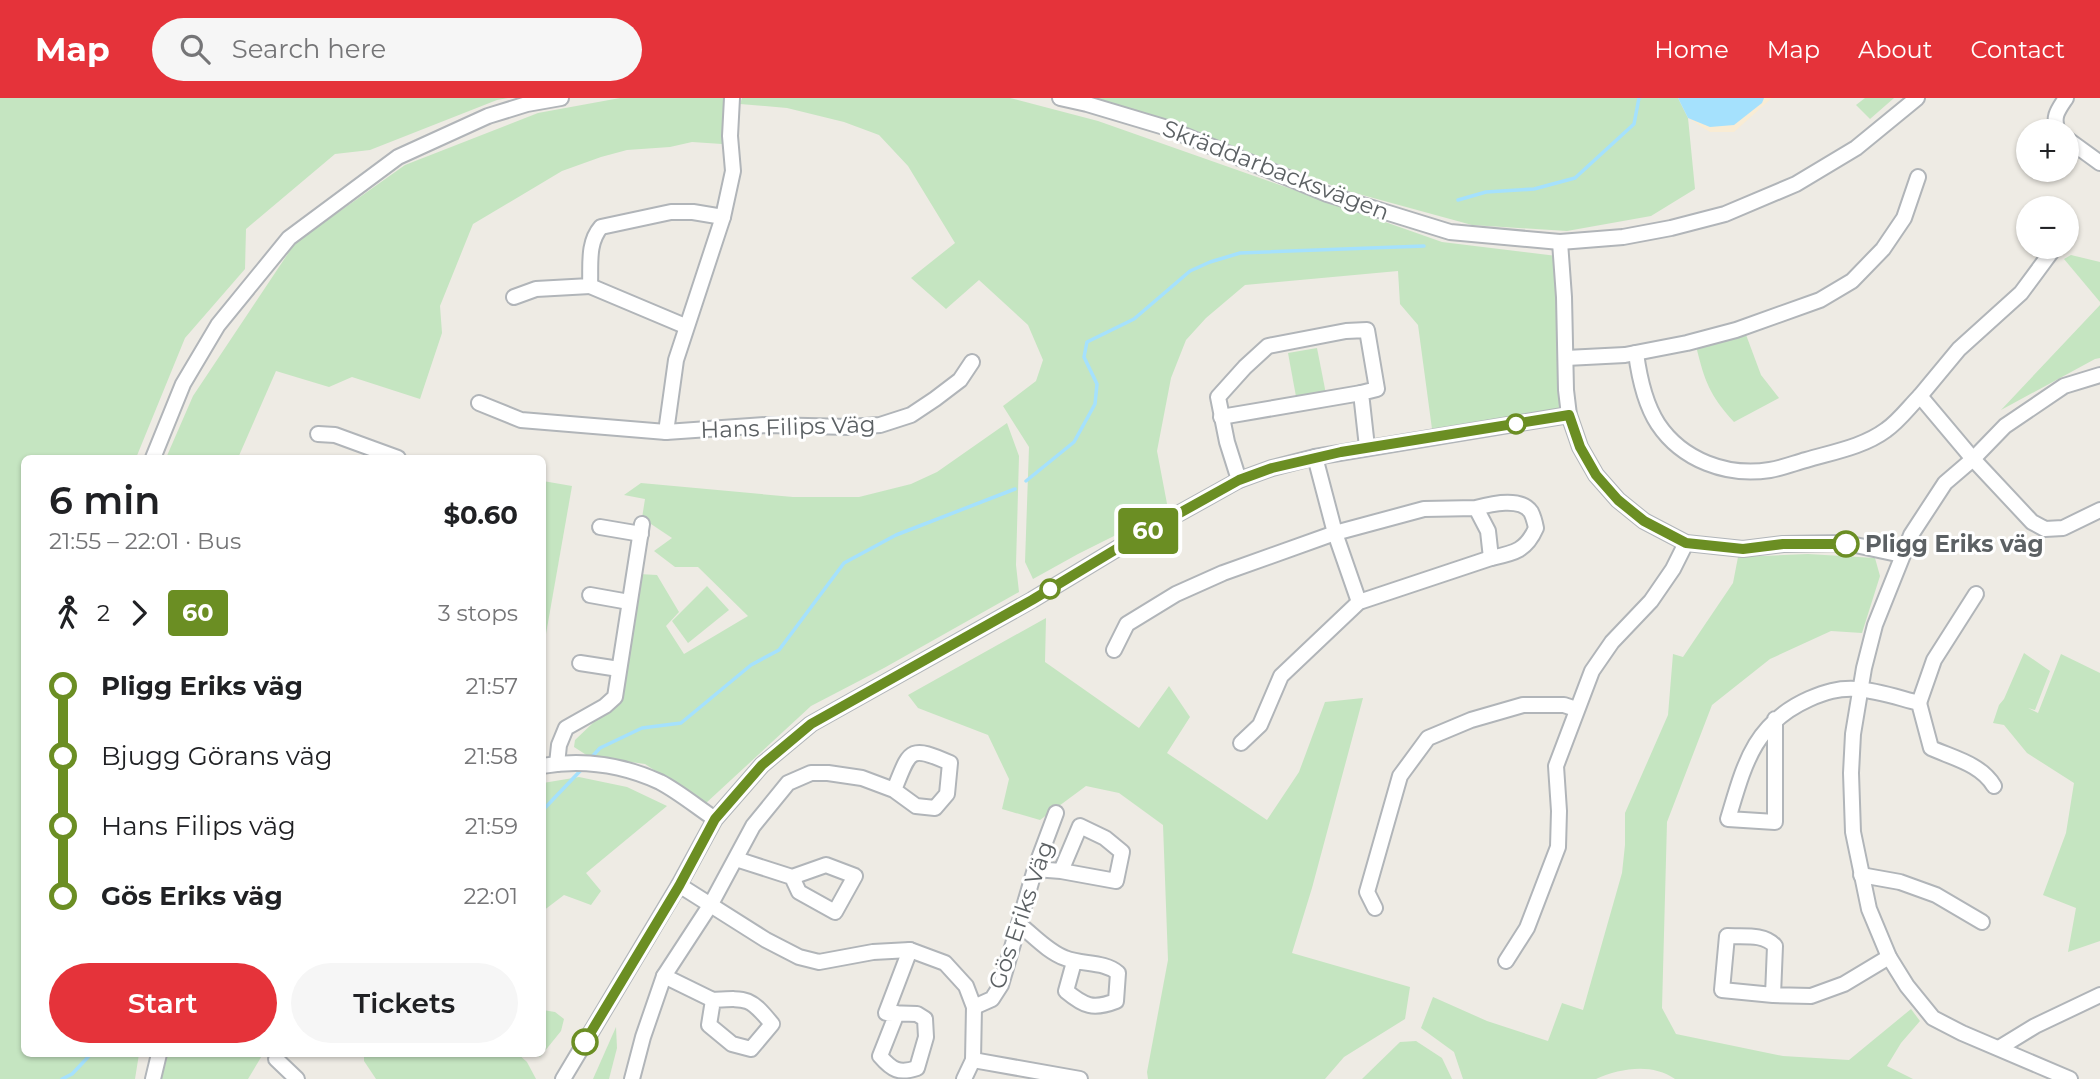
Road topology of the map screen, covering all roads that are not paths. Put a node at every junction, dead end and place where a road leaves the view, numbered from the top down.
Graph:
1 (561, 98) edge
2 (732, 98) edge
3 (1060, 98) edge
4 (1916, 98) edge
5 (2066, 98) edge
6 (2055, 119) edge
7 (2079, 148) edge
8 (2100, 163) edge
9 (1919, 177) dead end
10 (723, 217) junction
11 (1560, 242) junction
12 (2046, 259) edge
13 (590, 286) junction
14 (514, 297) dead end
15 (685, 326) junction
16 (1636, 353) junction
17 (1566, 358) junction
18 (972, 362) dead end
19 (2100, 375) edge
20 (1361, 393) junction
21 (1920, 396) junction
22 (479, 403) dead end
23 (1569, 415) junction
24 (1221, 417) junction
25 (666, 432) junction
26 (318, 434) dead end
27 (1367, 447) junction
28 (154, 455) edge
29 (390, 455) edge
30 (1315, 457) junction
31 (1973, 459) junction
32 (1239, 480) junction
33 (1476, 508) junction
34 (2100, 510) edge
35 (600, 527) dead end
36 (1335, 533) junction
37 (1686, 543) junction
38 (1902, 555) junction
39 (1491, 558) junction
40 (1976, 594) dead end
41 (590, 595) dead end
42 (629, 602) junction
43 (1359, 602) junction
44 (1114, 650) dead end
45 (580, 663) dead end
46 (619, 669) junction
47 (1859, 689) junction
48 (1919, 703) junction
49 (1576, 709) junction
50 (1775, 719) junction
51 (1241, 743) dead end
52 (550, 765) edge
53 (1994, 786) dead end
54 (894, 790) junction
55 (1056, 813) dead end
56 (715, 819) junction
57 (736, 859) junction
58 (1035, 869) junction
59 (1061, 871) junction
60 (1861, 875) junction
61 (792, 877) dead end
62 (679, 886) junction
63 (710, 904) junction
64 (1375, 908) dead end
65 (1982, 922) dead end
66 (1020, 925) junction
67 (910, 950) junction
68 (1889, 957) junction
69 (1506, 961) dead end
70 (1074, 962) dead end
71 (664, 976) junction
72 (1773, 995) junction
73 (2100, 995) edge
74 (713, 1000) junction
75 (974, 1007) junction
76 (897, 1013) dead end
77 (1999, 1048) junction
78 (158, 1057) edge
79 (276, 1059) dead end
80 (974, 1060) junction
81 (1035, 1075) edge
82 (153, 1079) edge
83 (298, 1079) edge
84 (563, 1079) edge
85 (632, 1079) edge
86 (964, 1079) edge
87 (1080, 1079) edge
88 (2070, 1079) edge

1 - 28 street
2 - 10 street, Hans Filips Väg
3 - 11 street, Skräddarbacksvägen
4 - 11 street, Skräddarbacksvägen
5 - 6 street
7 - 8 street
9 - 16 street
10 - 13 street
10 - 15 street, Hans Filips Väg
11 - 17 street
12 - 21 street
13 - 14 street
13 - 15 street
15 - 25 street, Hans Filips Väg
16 - 17 street
16 - 21 street
17 - 23 street
18 - 25 street, Hans Filips Väg
19 - 31 street
20 - 24 street
20 - 24 street
20 - 27 street
21 - 31 street
22 - 25 street, Hans Filips Väg
23 - 27 street
23 - 37 street
24 - 32 street
26 - 29 street
27 - 30 street
30 - 32 street
30 - 36 street
31 - 34 street
31 - 38 street
32 - 56 street
33 - 36 street
33 - 39 street
33 - 39 street
35 - 42 street
36 - 43 street
36 - 44 street
37 - 38 street
37 - 49 street
38 - 47 street
39 - 43 street
40 - 48 street
41 - 42 street
42 - 46 street
43 - 51 street
45 - 46 street
46 - 52 street
47 - 48 street
47 - 50 street
47 - 60 street
48 - 53 street
49 - 64 street
49 - 69 street
50 - 50 street
52 - 56 street
54 - 54 street
54 - 57 street
55 - 58 street, Gös Eriks Väg
56 - 62 street
57 - 61 street
57 - 63 street
58 - 59 street, Gös Eriks Väg
58 - 66 street, Gös Eriks Väg
59 - 59 street, Gös Eriks Väg
60 - 65 street
60 - 68 street
62 - 63 street, Gös Eriks Väg
62 - 84 street
63 - 67 street, Gös Eriks Väg
63 - 71 street
66 - 70 street, Gös Eriks Väg
66 - 75 street, Gös Eriks Väg
67 - 75 street, Gös Eriks Väg
67 - 76 street
68 - 72 street
68 - 77 street
71 - 74 street
71 - 85 street
72 - 72 street
73 - 77 street
74 - 74 street
75 - 80 street, Gös Eriks Väg
77 - 88 street
78 - 82 street
79 - 83 street
80 - 81 street
80 - 86 street, Gös Eriks Väg
81 - 87 street

